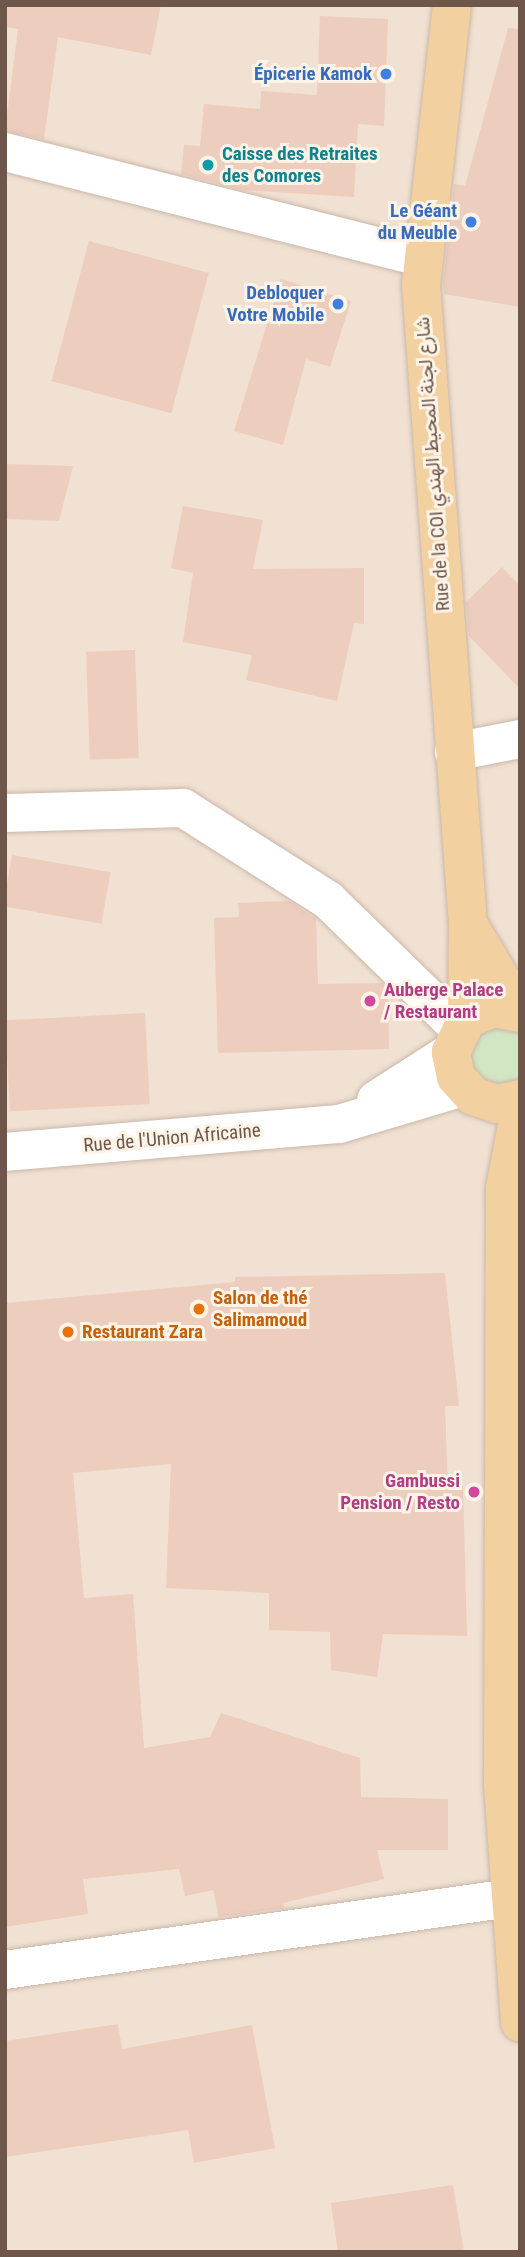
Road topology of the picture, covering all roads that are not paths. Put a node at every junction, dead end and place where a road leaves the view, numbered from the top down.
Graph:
1 (452, 5) edge
2 (5, 152) edge
3 (424, 258) junction
4 (520, 738) edge
5 (454, 751) junction
6 (5, 813) edge
7 (468, 924) junction
8 (520, 1012) edge
9 (459, 1033) junction
10 (468, 1092) junction
11 (520, 1099) edge
12 (520, 1110) edge
13 (340, 1124) junction
14 (5, 1152) edge
15 (505, 1188) junction
16 (510, 1898) junction
17 (5, 1970) edge
18 (520, 2022) edge

1 - 3 main road, Rue de la COI شارع لجنة المحيط الهندي
2 - 3 street
3 - 5 main road, Rue de la COI شارع لجنة المحيط الهندي
4 - 5 street
5 - 7 main road, Rue de la COI شارع لجنة المحيط الهندي
6 - 9 street
7 - 8 main road, Rue de la COI شارع لجنة المحيط الهندي
7 - 9 main road, Rue de la COI شارع لجنة المحيط الهندي
8 - 9 main road
9 - 10 main road, Rue de la COI شارع لجنة المحيط الهندي
9 - 13 street, Rue de l'Union Africaine
10 - 11 main road
10 - 13 street, Rue de l'Union Africaine
10 - 15 main road, Rue de la COI شارع لجنة المحيط الهندي
12 - 15 main road
13 - 14 street, Rue de l'Union Africaine
15 - 16 main road
16 - 17 street
16 - 18 main road

